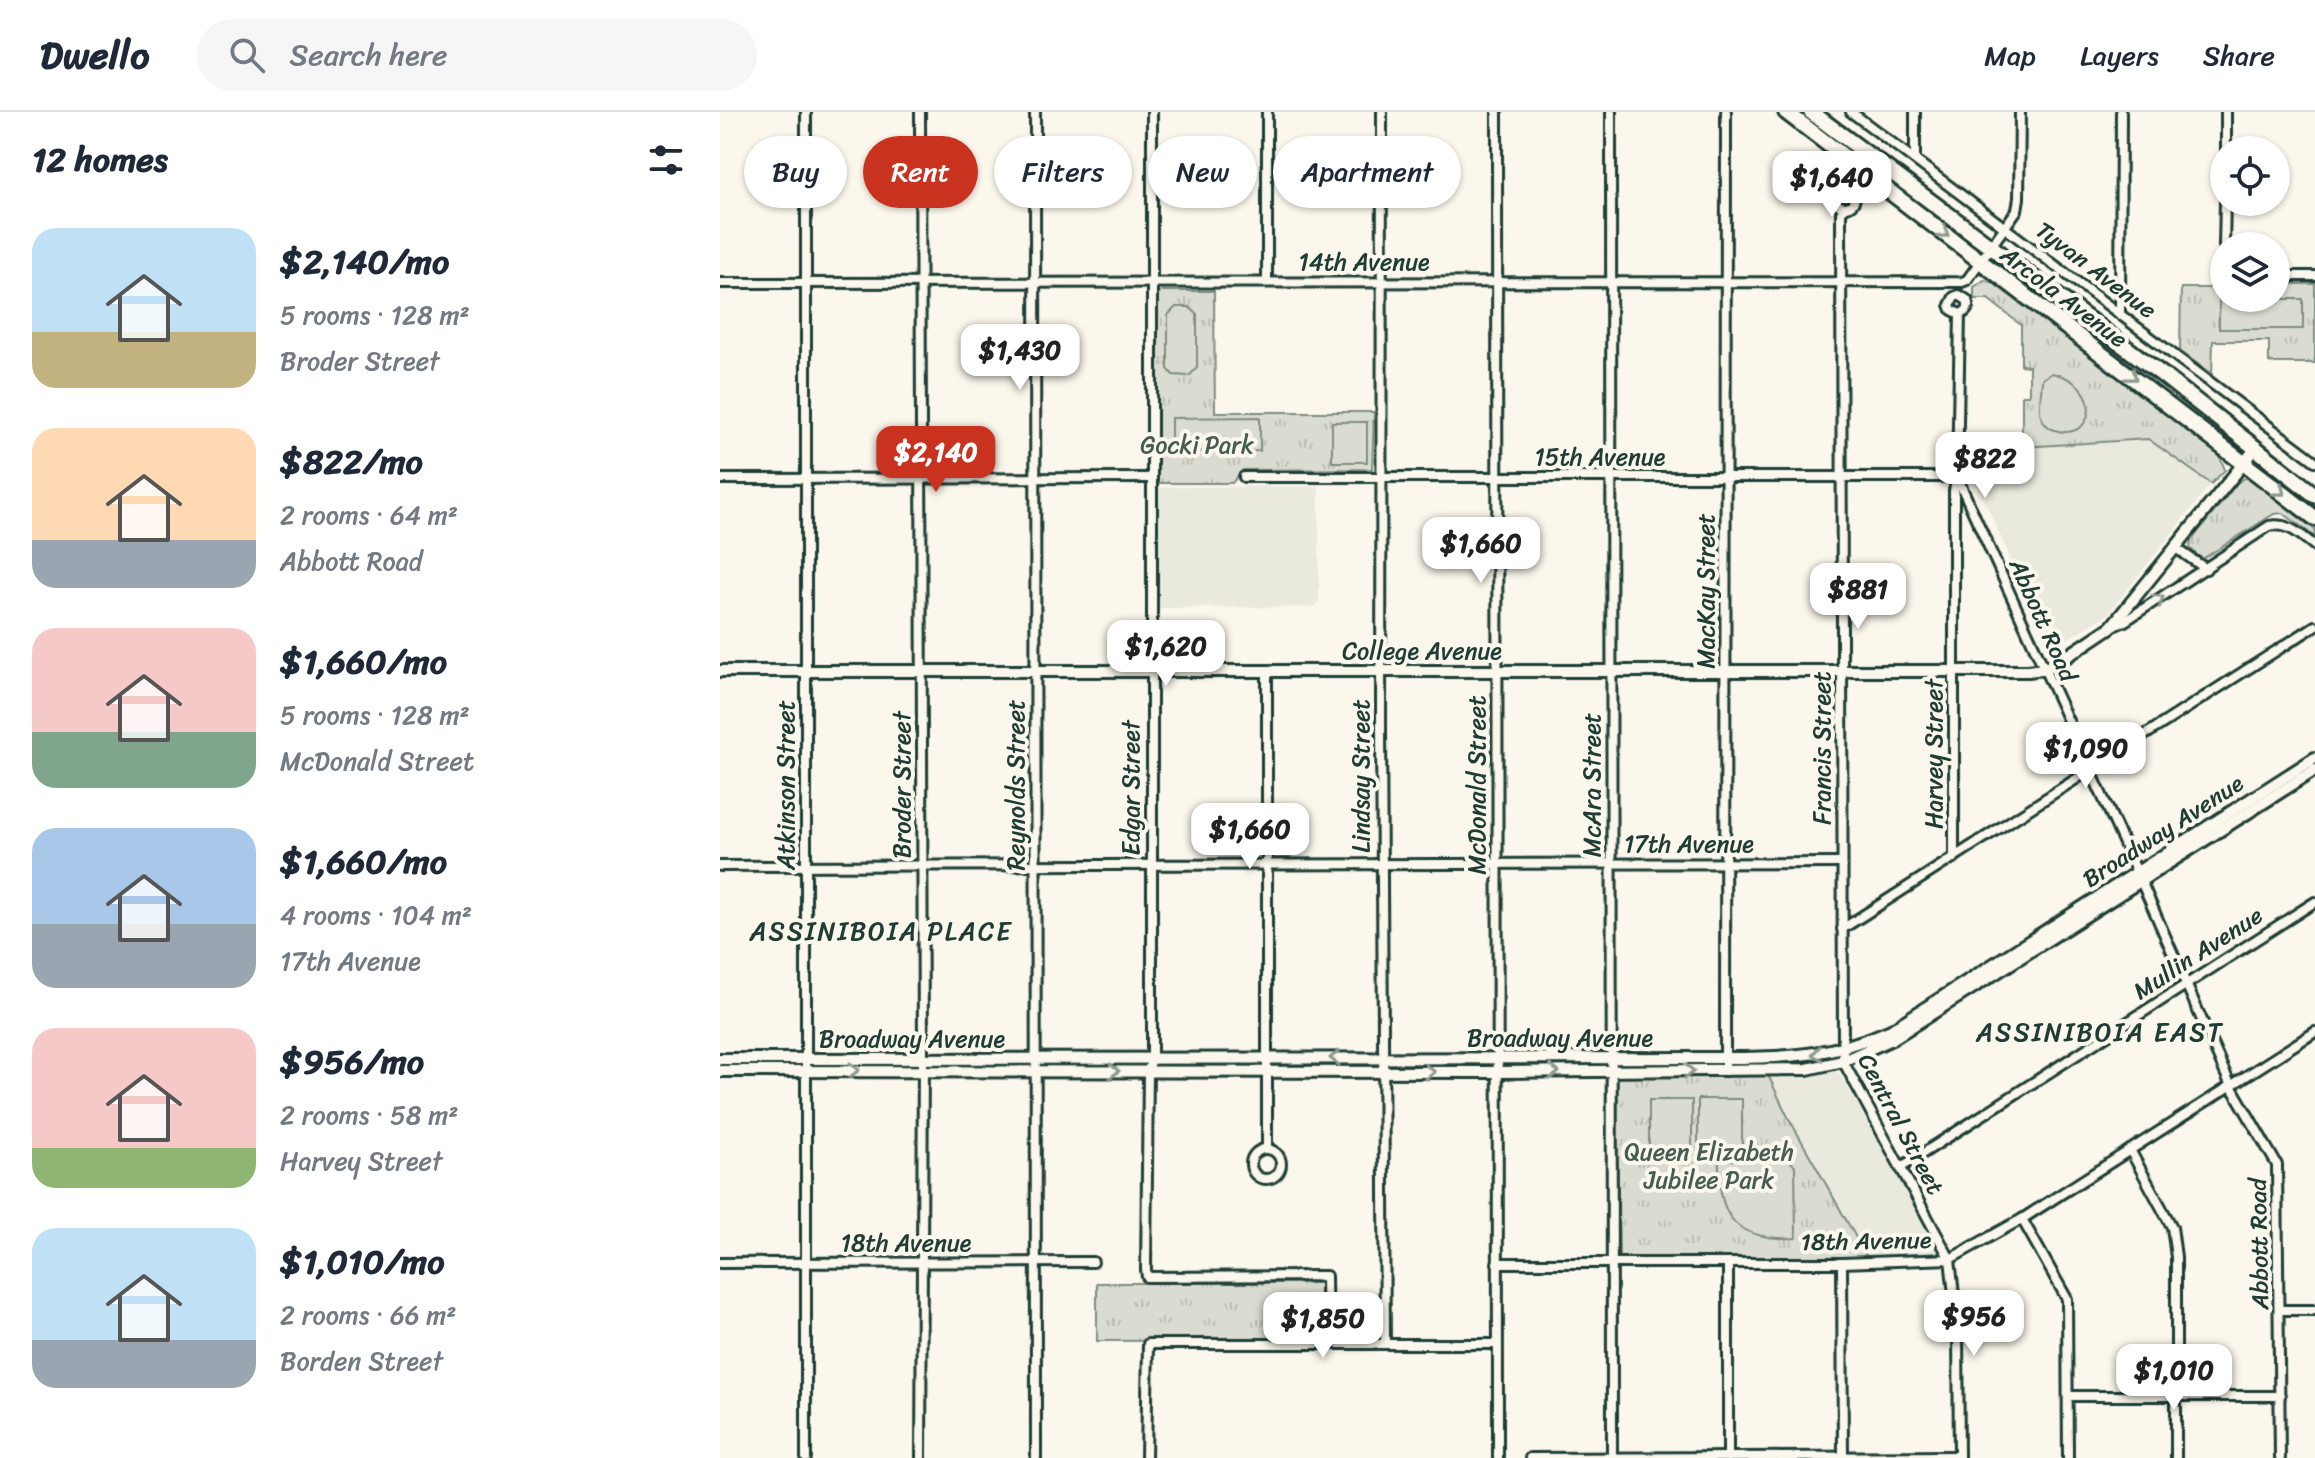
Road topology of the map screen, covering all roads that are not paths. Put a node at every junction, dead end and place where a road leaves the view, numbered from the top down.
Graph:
1 (806, 112) edge
2 (920, 112) edge
3 (1035, 112) edge
4 (1152, 112) edge
5 (1267, 112) edge
6 (1382, 112) edge
7 (1497, 112) edge
8 (1611, 112) edge
9 (1726, 112) edge
10 (1786, 112) edge
11 (1811, 112) edge
12 (1851, 112) edge
13 (1915, 112) edge
14 (2020, 112) edge
15 (2121, 112) edge
16 (2226, 112) edge
17 (2226, 136) edge
18 (1915, 159) junction
19 (1844, 207) dead end
20 (2006, 227) junction
21 (1991, 247) junction
22 (1981, 261) junction
23 (2290, 276) edge
24 (2315, 276) edge
25 (1267, 282) junction
26 (1383, 282) junction
27 (1497, 282) junction
28 (1612, 282) junction
29 (720, 283) edge
30 (806, 283) junction
31 (919, 283) junction
32 (1152, 283) junction
33 (1724, 283) junction
34 (1841, 283) junction
35 (1036, 284) junction
36 (1960, 314) dead end
37 (2120, 314) junction
38 (2256, 448) junction
39 (2315, 461) edge
40 (2245, 463) junction
41 (1244, 477) dead end
42 (1497, 477) junction
43 (1727, 477) junction
44 (1842, 477) junction
45 (1957, 477) junction
46 (807, 478) junction
47 (921, 478) junction
48 (1035, 478) junction
49 (1152, 478) junction
50 (1382, 478) junction
51 (1612, 478) junction
52 (720, 479) edge
53 (2315, 495) edge
54 (2315, 518) edge
55 (2315, 546) edge
56 (2176, 548) junction
57 (2206, 569) junction
58 (2315, 626) edge
59 (2111, 627) junction
60 (2043, 669) junction
61 (720, 671) edge
62 (805, 671) junction
63 (921, 671) junction
64 (1036, 671) junction
65 (1151, 671) junction
66 (1267, 671) junction
67 (1381, 671) junction
68 (1497, 671) junction
69 (1612, 672) junction
70 (1726, 672) junction
71 (1842, 672) junction
72 (1953, 672) junction
73 (2315, 758) edge
74 (2090, 768) junction
75 (2315, 770) edge
76 (1954, 858) junction
77 (1842, 863) junction
78 (1497, 864) junction
79 (1612, 864) junction
80 (1727, 864) junction
81 (1036, 865) junction
82 (1151, 865) junction
83 (1266, 865) junction
84 (1381, 865) junction
85 (720, 866) edge
86 (806, 866) junction
87 (922, 866) junction
88 (2139, 876) junction
89 (2315, 902) edge
90 (1842, 929) junction
91 (2186, 984) junction
92 (2315, 1032) edge
93 (1842, 1049) junction
94 (1497, 1057) junction
95 (923, 1058) junction
96 (1152, 1058) junction
97 (1267, 1058) junction
98 (1383, 1058) junction
99 (1611, 1058) junction
100 (1725, 1058) junction
101 (720, 1059) edge
102 (1843, 1061) junction
103 (1036, 1064) junction
104 (806, 1065) junction
105 (720, 1071) edge
106 (922, 1071) junction
107 (1148, 1071) junction
108 (1267, 1071) junction
109 (1611, 1071) junction
110 (1725, 1071) junction
111 (1383, 1072) junction
112 (1497, 1072) junction
113 (2230, 1084) junction
114 (1267, 1149) dead end
115 (2130, 1150) junction
116 (1900, 1168) junction
117 (2022, 1219) junction
118 (1950, 1259) junction
119 (1093, 1262) dead end
120 (720, 1263) edge
121 (808, 1263) junction
122 (920, 1263) junction
123 (1036, 1263) junction
124 (1497, 1263) junction
125 (1612, 1263) junction
126 (1728, 1263) junction
127 (1842, 1263) junction
128 (2280, 1310) junction
129 (2315, 1310) edge
130 (1327, 1344) junction
131 (1385, 1344) junction
132 (1497, 1344) junction
133 (2068, 1396) junction
134 (2177, 1396) junction
135 (2280, 1396) junction
136 (1612, 1457) edge
137 (1728, 1457) edge
138 (1843, 1457) edge
139 (1959, 1457) edge
140 (806, 1458) edge
141 (921, 1458) edge
142 (1036, 1458) edge
143 (1146, 1458) edge
144 (1498, 1458) edge
145 (1530, 1458) edge
146 (2068, 1458) edge
147 (2176, 1458) edge
148 (2280, 1458) edge

1 - 30 street, Atkinson Street
2 - 31 street, Broder Street
3 - 35 street, Reynolds Street
4 - 32 street, Edgar Street
5 - 25 street
6 - 26 street, Lindsay Street
7 - 27 street, McDonald Street
8 - 28 street, McAra Street
9 - 33 street, MacKay Street
10 -> 22 main road, Arcola Avenue
11 - 21 main road, Arcola Avenue
12 - 18 street, Tyvan Avenue
13 - 18 street
14 - 20 street, 14th Avenue
15 - 37 street
16 - 17 street
18 - 20 street, Tyvan Avenue
19 - 34 street, Francis Street
20 - 21 street, 14th Avenue
20 - 37 street, Tyvan Avenue
21 - 22 street, 14th Avenue
21 - 38 main road, Arcola Avenue
22 - 34 street, 14th Avenue
22 -> 40 main road, Arcola Avenue
23 - 24 street
25 - 26 street, 14th Avenue
25 - 32 street, 14th Avenue
26 - 27 street, 14th Avenue
26 - 50 street, Lindsay Street
27 - 28 street, 14th Avenue
27 - 42 street, McDonald Street
28 - 33 street, 14th Avenue
28 - 51 street, McAra Street
29 - 30 street, 14th Avenue
30 - 31 street, 14th Avenue
30 - 46 street, Atkinson Street
31 - 35 street, 14th Avenue
31 - 47 street, Broder Street
32 - 35 street, 14th Avenue
32 - 49 street, Edgar Street
33 - 34 street, 14th Avenue
33 - 43 street, MacKay Street
34 - 44 street, Francis Street
35 - 48 street, Reynolds Street
36 - 45 street, Harvey Street
37 - 39 street, Tyvan Avenue
38 - 40 street, College Avenue
38 - 53 main road, Arcola Avenue
40 -> 54 main road, Arcola Avenue
40 - 56 street, College Avenue
41 - 50 street, 15th Avenue
42 - 50 street, 15th Avenue
42 - 51 street, 15th Avenue
42 - 68 street, McDonald Street
43 - 44 street, 15th Avenue
43 - 51 street, 15th Avenue
43 - 70 street, MacKay Street
44 - 45 street, 15th Avenue
44 - 71 street, Francis Street
45 - 60 street, Abbott Road
45 - 72 street, Harvey Street
46 - 47 street
46 - 52 street
46 - 62 street, Atkinson Street
47 - 48 street
47 - 63 street, Broder Street
48 - 49 street
48 - 64 street, Reynolds Street
49 - 65 street, Edgar Street
50 - 67 street, Lindsay Street
51 - 69 street, McAra Street
55 - 57 street, College Avenue
56 - 57 street
56 - 59 street, College Avenue
59 -> 57 street, College Avenue
58 - 74 street
59 - 60 street, College Avenue
60 - 72 street, College Avenue
60 - 74 street, Abbott Road
61 - 62 street, College Avenue
62 - 63 street, College Avenue
62 - 86 street, Atkinson Street
63 - 64 street, College Avenue
63 - 87 street, Broder Street
64 - 65 street, College Avenue
64 - 81 street, Reynolds Street
65 - 66 street, College Avenue
65 - 82 street, Edgar Street
66 - 67 street, College Avenue
66 - 83 street
67 - 68 street, College Avenue
67 - 84 street, Lindsay Street
68 - 69 street, College Avenue
68 - 78 street, McDonald Street
69 - 70 street, College Avenue
69 - 79 street, McAra Street
70 - 71 street, College Avenue
70 - 80 street, MacKay Street
71 - 72 street, College Avenue
71 - 77 street, Francis Street
72 - 76 street, Harvey Street
73 - 88 street, Broadway Avenue
74 - 76 street
74 - 88 street, Abbott Road
75 - 88 street, Broadway Avenue
76 - 90 street
77 - 80 street, 17th Avenue
77 - 90 street, Francis Street
78 - 79 street, 17th Avenue
78 - 84 street, 17th Avenue
78 - 94 street, McDonald Street
79 - 80 street, 17th Avenue
79 - 99 street, McAra Street
80 - 100 street, MacKay Street
81 - 82 street, 17th Avenue
81 - 87 street, 17th Avenue
81 - 103 street, Reynolds Street
82 - 83 street, 17th Avenue
82 - 96 street, Edgar Street
83 - 84 street, 17th Avenue
83 - 97 street
84 - 98 street, Lindsay Street
85 - 86 street, 17th Avenue
86 - 87 street, 17th Avenue
86 - 104 street, Atkinson Street
87 - 95 street, Broder Street
88 - 91 street, Abbott Road
88 - 93 street, Broadway Avenue
88 - 102 street, Broadway Avenue
89 - 91 street, Mullin Avenue
90 - 93 street, Francis Street
91 - 113 street, Abbott Road
91 - 116 street, Mullin Avenue
92 - 113 street, 18th Avenue
93 -> 100 street, Broadway Avenue
93 - 102 street, Central Street
94 - 98 street, Broadway Avenue
94 - 99 street, Broadway Avenue
94 - 112 street, McDonald Street
95 - 103 street, Broadway Avenue
95 - 104 street, Broadway Avenue
95 - 106 street, Broder Street
96 - 97 street, Broadway Avenue
96 - 103 street, Broadway Avenue
96 - 107 street, Edgar Street
98 -> 97 street, Broadway Avenue
97 - 108 street
98 - 111 street, Lindsay Street
99 - 100 street, Broadway Avenue
99 - 109 street, McAra Street
100 - 110 street, MacKay Street
101 - 104 street, Broadway Avenue
102 - 110 street, Broadway Avenue
102 - 116 street, Central Street
103 - 106 street, Broadway Avenue
103 -> 107 street, Broadway Avenue
103 - 123 street, Reynolds Street
104 - 105 street, Broadway Avenue
104 -> 106 street, Broadway Avenue
104 - 121 street, Atkinson Street
106 - 122 street, Broder Street
107 - 108 street, Broadway Avenue
107 - 130 street, Edgar Street
108 - 111 street, Broadway Avenue
108 - 114 street
109 -> 110 street, Broadway Avenue
112 -> 109 street, Broadway Avenue
109 - 125 street, McAra Street
111 -> 112 street, Broadway Avenue
111 - 131 street, Lindsay Street
112 - 124 street, McDonald Street
113 - 115 street, 18th Avenue
113 - 128 street, Abbott Road
115 - 117 street, 18th Avenue
115 - 134 street
116 - 118 street, Central Street
117 - 118 street, 18th Avenue
117 - 133 street
118 - 127 street, 18th Avenue
118 - 139 street
119 - 123 street, 18th Avenue
120 - 121 street, 18th Avenue
121 - 122 street, 18th Avenue
121 - 140 street, Atkinson Street
122 - 123 street, 18th Avenue
122 - 141 street, Broder Street
123 - 142 street, Reynolds Street
124 - 125 street, 18th Avenue
124 - 132 street, McDonald Street
125 - 126 street, 18th Avenue
125 - 136 street, McAra Street
126 - 127 street, 18th Avenue
126 - 137 street
127 - 138 street
128 - 129 street
128 - 135 street, Abbott Road
130 - 131 street
130 - 143 street
131 - 132 street
132 - 144 street, McDonald Street
133 - 134 street
133 - 146 street
134 - 135 street
134 - 147 street
135 - 148 street, Abbott Road
136 - 137 street
136 - 145 street
137 - 138 street
138 - 139 street

